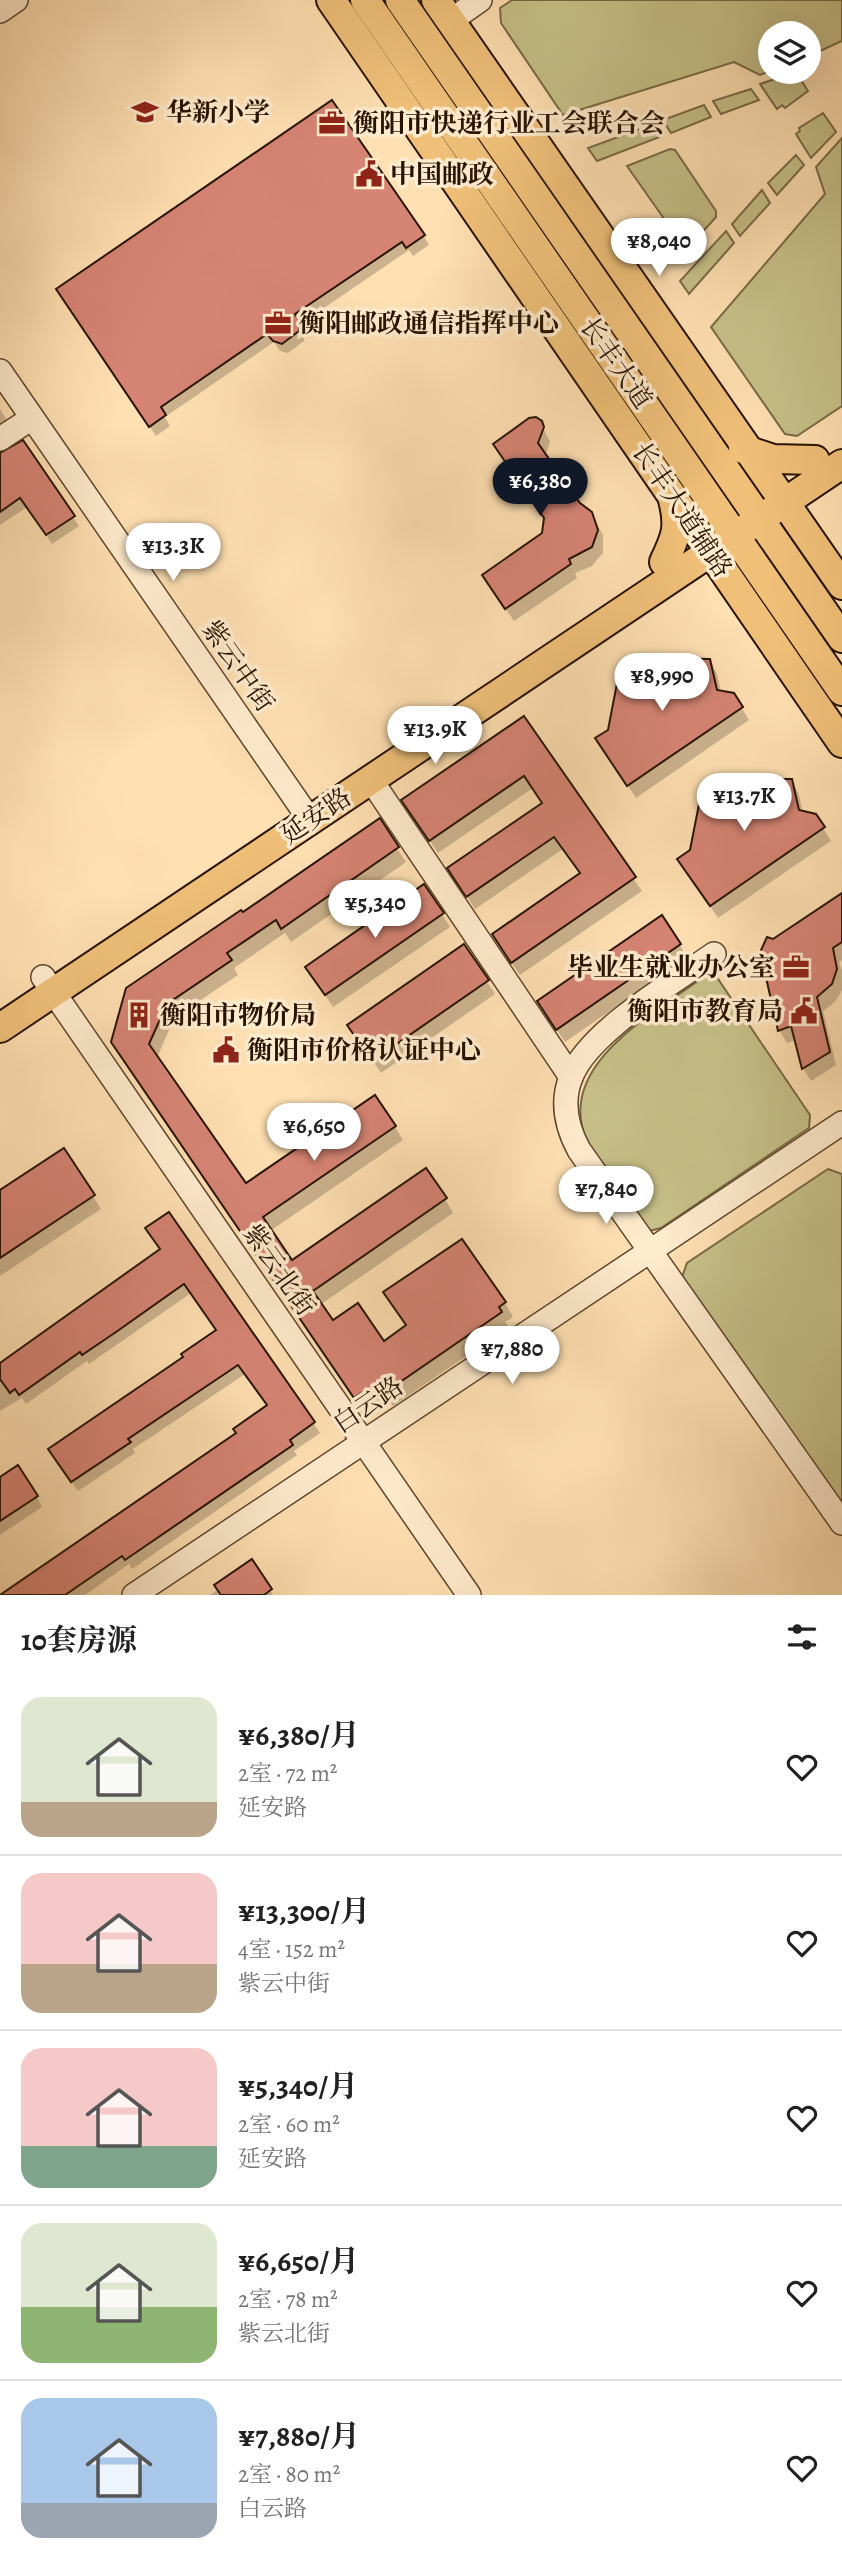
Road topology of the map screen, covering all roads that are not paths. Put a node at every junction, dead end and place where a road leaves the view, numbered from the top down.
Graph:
1 (16, 0) edge
2 (331, 0) edge
3 (365, 0) edge
4 (400, 0) edge
5 (407, 0) edge
6 (480, 0) edge
7 (443, 10) edge
8 (0, 11) edge
9 (467, 97) junction
10 (585, 267) junction
11 (548, 291) junction
12 (0, 371) edge
13 (32, 418) junction
14 (693, 422) junction
15 (0, 439) edge
16 (842, 442) edge
17 (751, 453) junction
18 (828, 467) edge
19 (671, 494) junction
20 (780, 495) junction
21 (755, 512) junction
22 (730, 528) junction
23 (705, 545) junction
24 (669, 569) junction
25 (835, 574) edge
26 (735, 588) junction
27 (792, 618) junction
28 (842, 638) edge
29 (842, 691) edge
30 (842, 743) edge
31 (371, 780) junction
32 (305, 813) junction
33 (714, 954) dead end
34 (48, 985) junction
35 (0, 1006) edge
36 (0, 1028) edge
37 (571, 1077) junction
38 (842, 1123) edge
39 (842, 1140) edge
40 (654, 1257) junction
41 (367, 1448) junction
42 (842, 1523) edge
43 (134, 1595) edge
44 (158, 1595) edge
45 (469, 1595) edge

1 - 8 street
2 - 11 main road, 长丰大道辅路
3 - 11 main road, 长丰大道
4 - 9 main road, 长丰大道
5 - 7 main road
6 - 7 street
7 - 9 main road
7 - 17 main road
9 - 10 main road, 长丰大道
10 - 11 main road
10 - 14 main road, 长丰大道
11 - 19 main road, 长丰大道辅路
11 - 22 main road, 长丰大道
12 - 13 street, 紫云中街
13 - 15 street
13 - 32 street, 紫云中街
14 - 17 main road
14 - 21 main road, 长丰大道
16 - 18 main road, 延安路
17 - 18 main road
17 - 20 main road
18 - 20 main road, 延安路
18 - 25 main road
19 - 23 main road, 长丰大道辅路
19 - 24 main road
20 - 21 main road, 延安路
20 - 25 main road
21 - 22 main road, 延安路
21 - 28 main road, 长丰大道
22 - 23 main road, 延安路
22 - 27 main road, 长丰大道
23 - 24 main road, 延安路
23 - 26 main road, 长丰大道辅路
24 - 26 main road
24 - 31 main road, 延安路
24 - 32 main road, 延安路
26 - 27 main road
26 - 30 main road, 长丰大道辅路
27 - 29 main road, 长丰大道
31 - 32 main road, 延安路
31 - 37 street
32 - 34 main road, 延安路
33 - 37 street
34 - 35 main road, 延安路
34 - 36 main road, 延安路
34 - 41 street, 紫云北街
37 - 40 street
38 - 40 street, 白云路
39 - 40 street, 白云路
40 - 41 street, 白云路
40 - 42 street
41 - 43 street, 白云路
41 - 44 street, 白云路
41 - 45 street, 紫云北街

